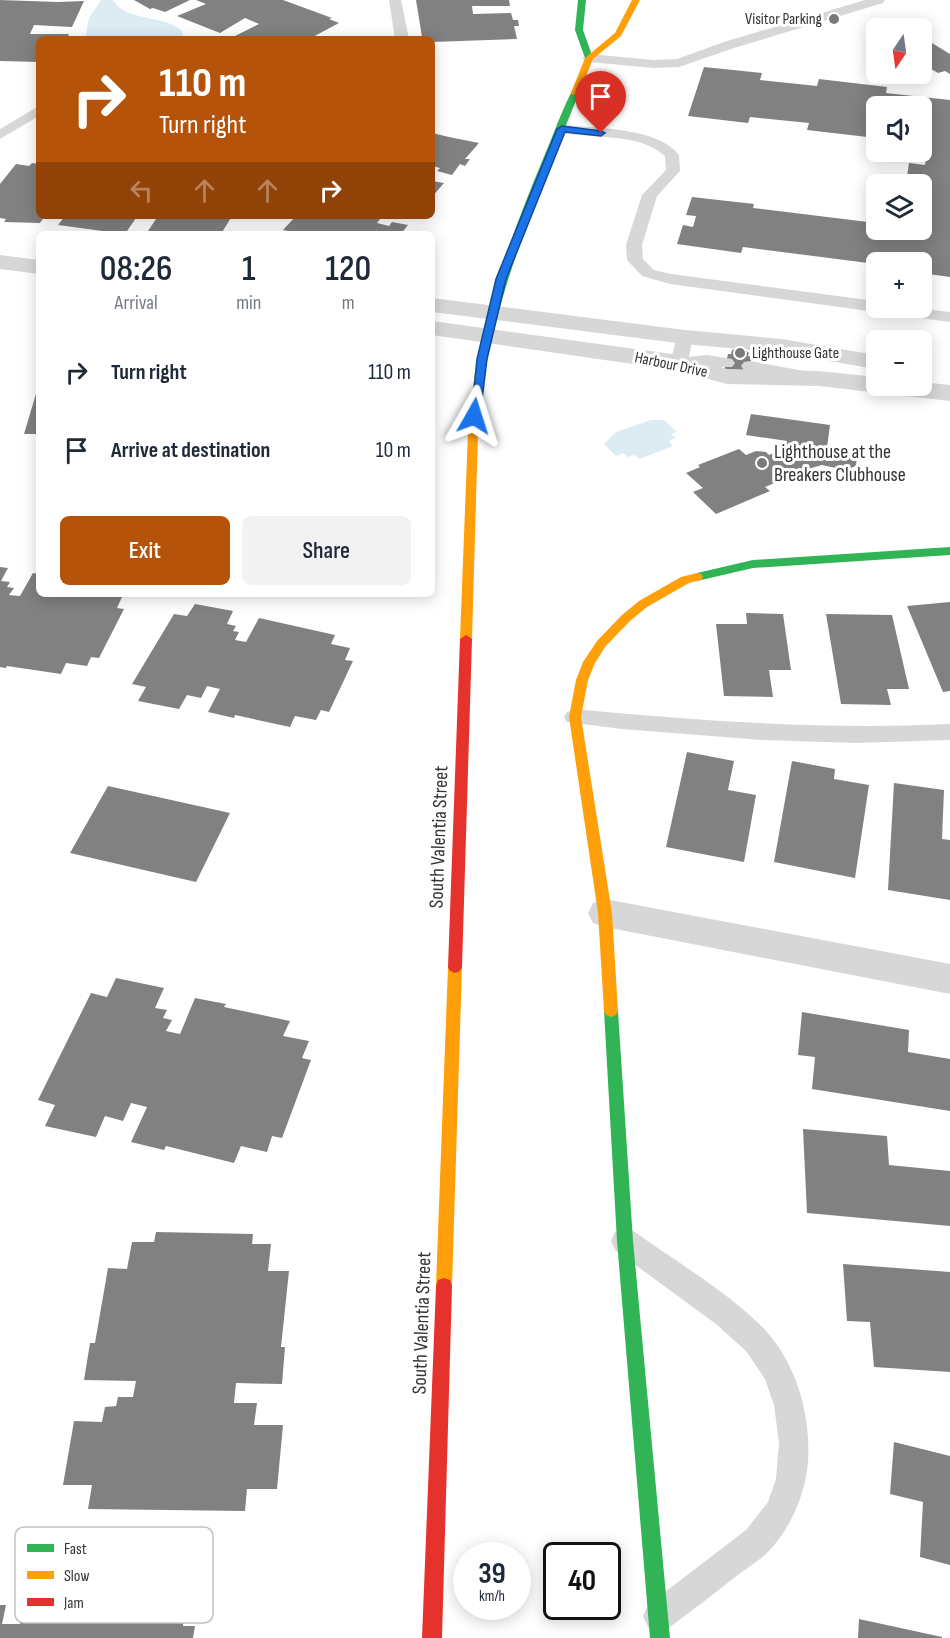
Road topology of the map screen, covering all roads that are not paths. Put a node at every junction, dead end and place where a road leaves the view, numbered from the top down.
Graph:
1 (395, 0) edge
2 (582, 0) edge
3 (636, 0) edge
4 (879, 0) edge
5 (401, 36) edge
6 (589, 58) junction
7 (36, 112) edge
8 (562, 129) junction
9 (0, 135) edge
10 (0, 262) edge
11 (36, 267) edge
12 (866, 305) edge
13 (435, 306) edge
14 (932, 315) edge
15 (950, 317) edge
16 (490, 324) junction
17 (435, 328) edge
18 (685, 337) junction
19 (782, 346) junction
20 (866, 360) edge
21 (679, 363) junction
22 (726, 363) dead end
23 (750, 366) dead end
24 (932, 373) edge
25 (777, 375) junction
26 (950, 377) edge
27 (866, 384) edge
28 (932, 391) edge
29 (950, 393) edge
30 (950, 551) edge
31 (575, 717) junction
32 (950, 732) edge
33 (605, 913) junction
34 (950, 979) edge
35 (625, 1241) junction
36 (660, 1627) edge
37 (432, 1638) edge

1 - 5 lane
2 - 6 street
3 - 6 street
4 - 6 lane
6 - 8 street, South Valentia Street
7 - 9 lane
8 - 12 lane
8 - 16 street, South Valentia Street
10 - 11 street
13 - 16 street, Harbour Drive
14 - 15 lane
16 - 17 street, Harbour Drive
16 - 18 street, Harbour Drive
16 - 21 street, Harbour Drive
16 - 37 street, South Valentia Street
18 - 19 street, Harbour Drive
18 - 21 lane
19 - 20 street, Harbour Drive
19 - 25 lane
21 - 22 lane
21 - 25 street, Harbour Drive
23 - 25 lane
24 - 26 street
25 - 27 street, Harbour Drive
28 - 29 street
30 - 31 street
31 - 32 lane
31 - 33 street
33 - 34 street
33 - 35 street
35 - 36 street
35 - 36 lane

